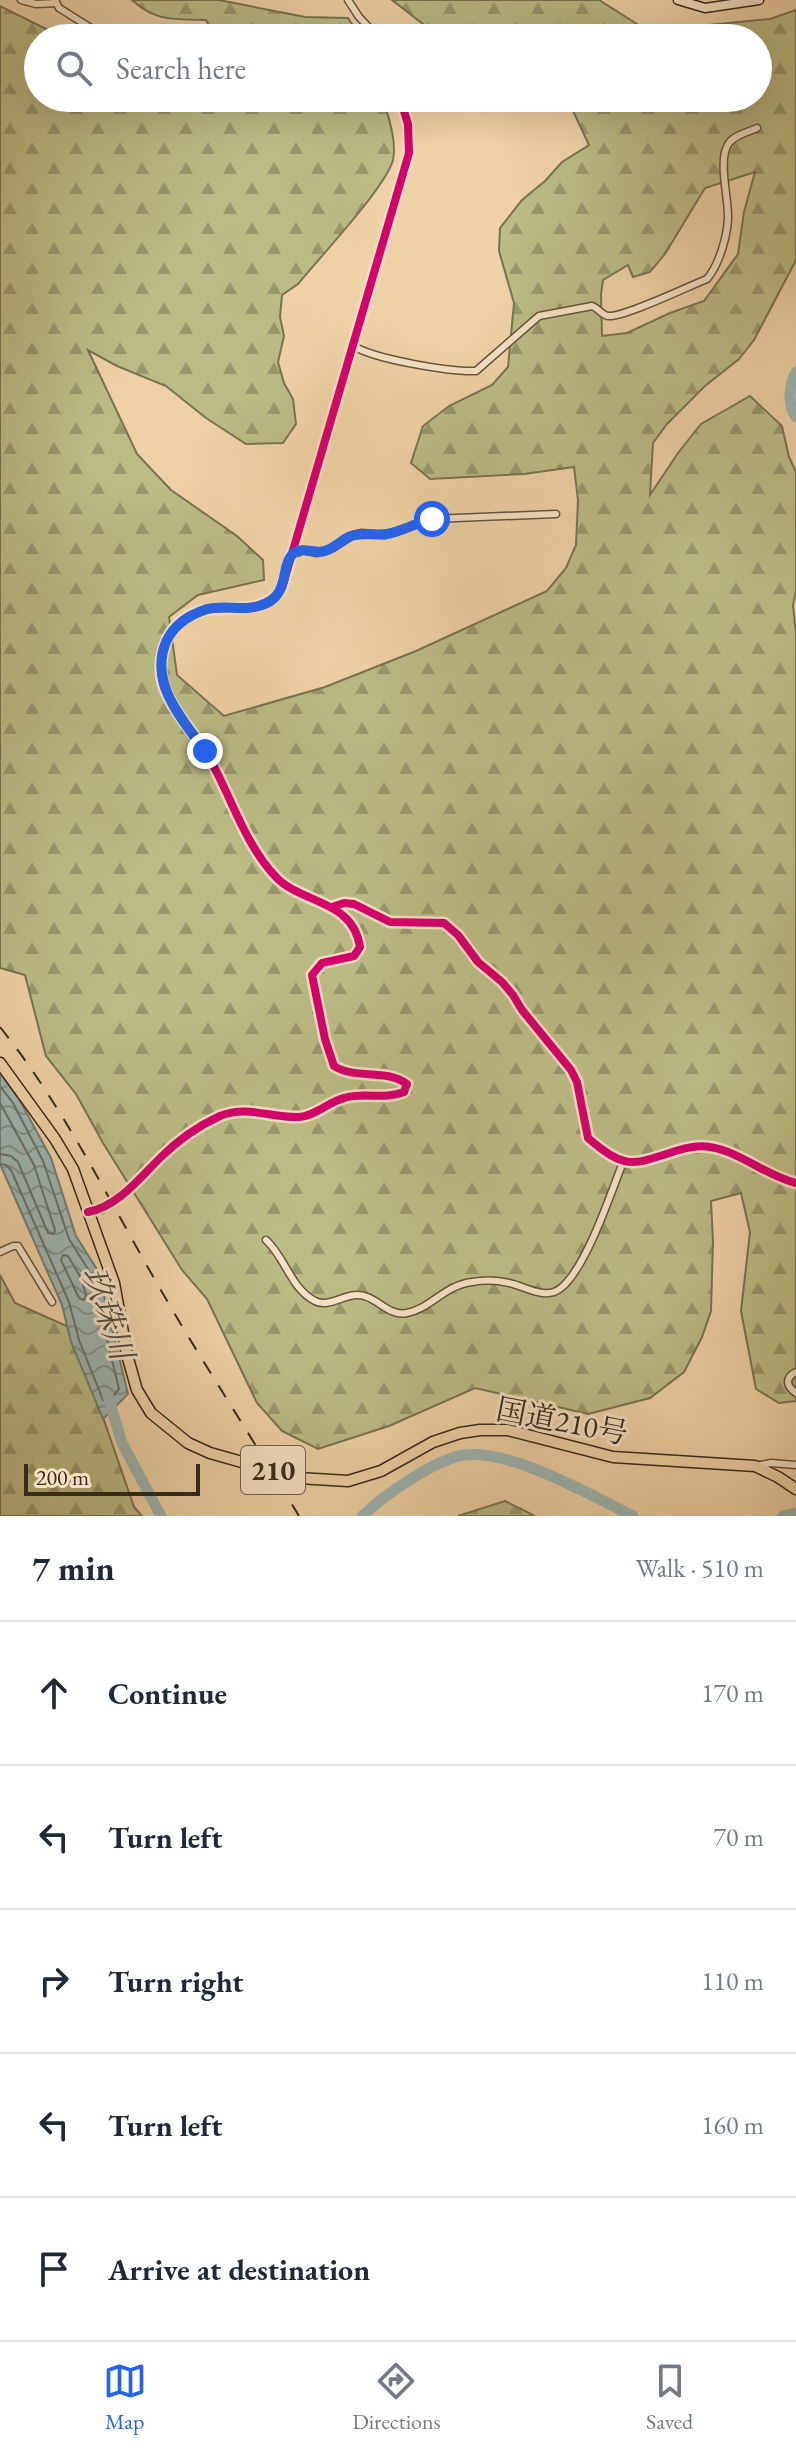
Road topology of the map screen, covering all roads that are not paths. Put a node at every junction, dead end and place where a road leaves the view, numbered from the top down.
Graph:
1 (21, 0) edge
2 (348, 0) edge
3 (678, 0) edge
4 (759, 0) edge
5 (56, 2) edge
6 (84, 24) edge
7 (368, 24) edge
8 (404, 112) edge
9 (757, 128) dead end
10 (352, 345) junction
11 (556, 514) dead end
12 (291, 558) junction
13 (332, 907) junction
14 (0, 1063) edge
15 (623, 1162) junction
16 (796, 1183) edge
17 (116, 1197) dead end
18 (110, 1204) dead end
19 (88, 1212) junction
20 (266, 1240) dead end
21 (0, 1252) edge
22 (52, 1302) dead end
23 (796, 1372) edge
24 (796, 1393) edge
25 (796, 1465) edge
26 (755, 1466) junction
27 (796, 1489) edge

1 - 5 street
2 - 7 street
3 - 4 main road
5 - 6 street
8 - 10 street
9 - 10 street
10 - 12 street
11 - 12 street
12 - 13 street
13 - 15 street
13 - 17 street
14 - 19 highway, 国道210号 / 210
15 - 16 street
15 - 20 street
18 - 19 street
19 - 26 highway, 国道210号 / 210
21 - 22 street
23 - 24 street
25 - 26 street
26 - 27 highway, 国道210号 / 210

